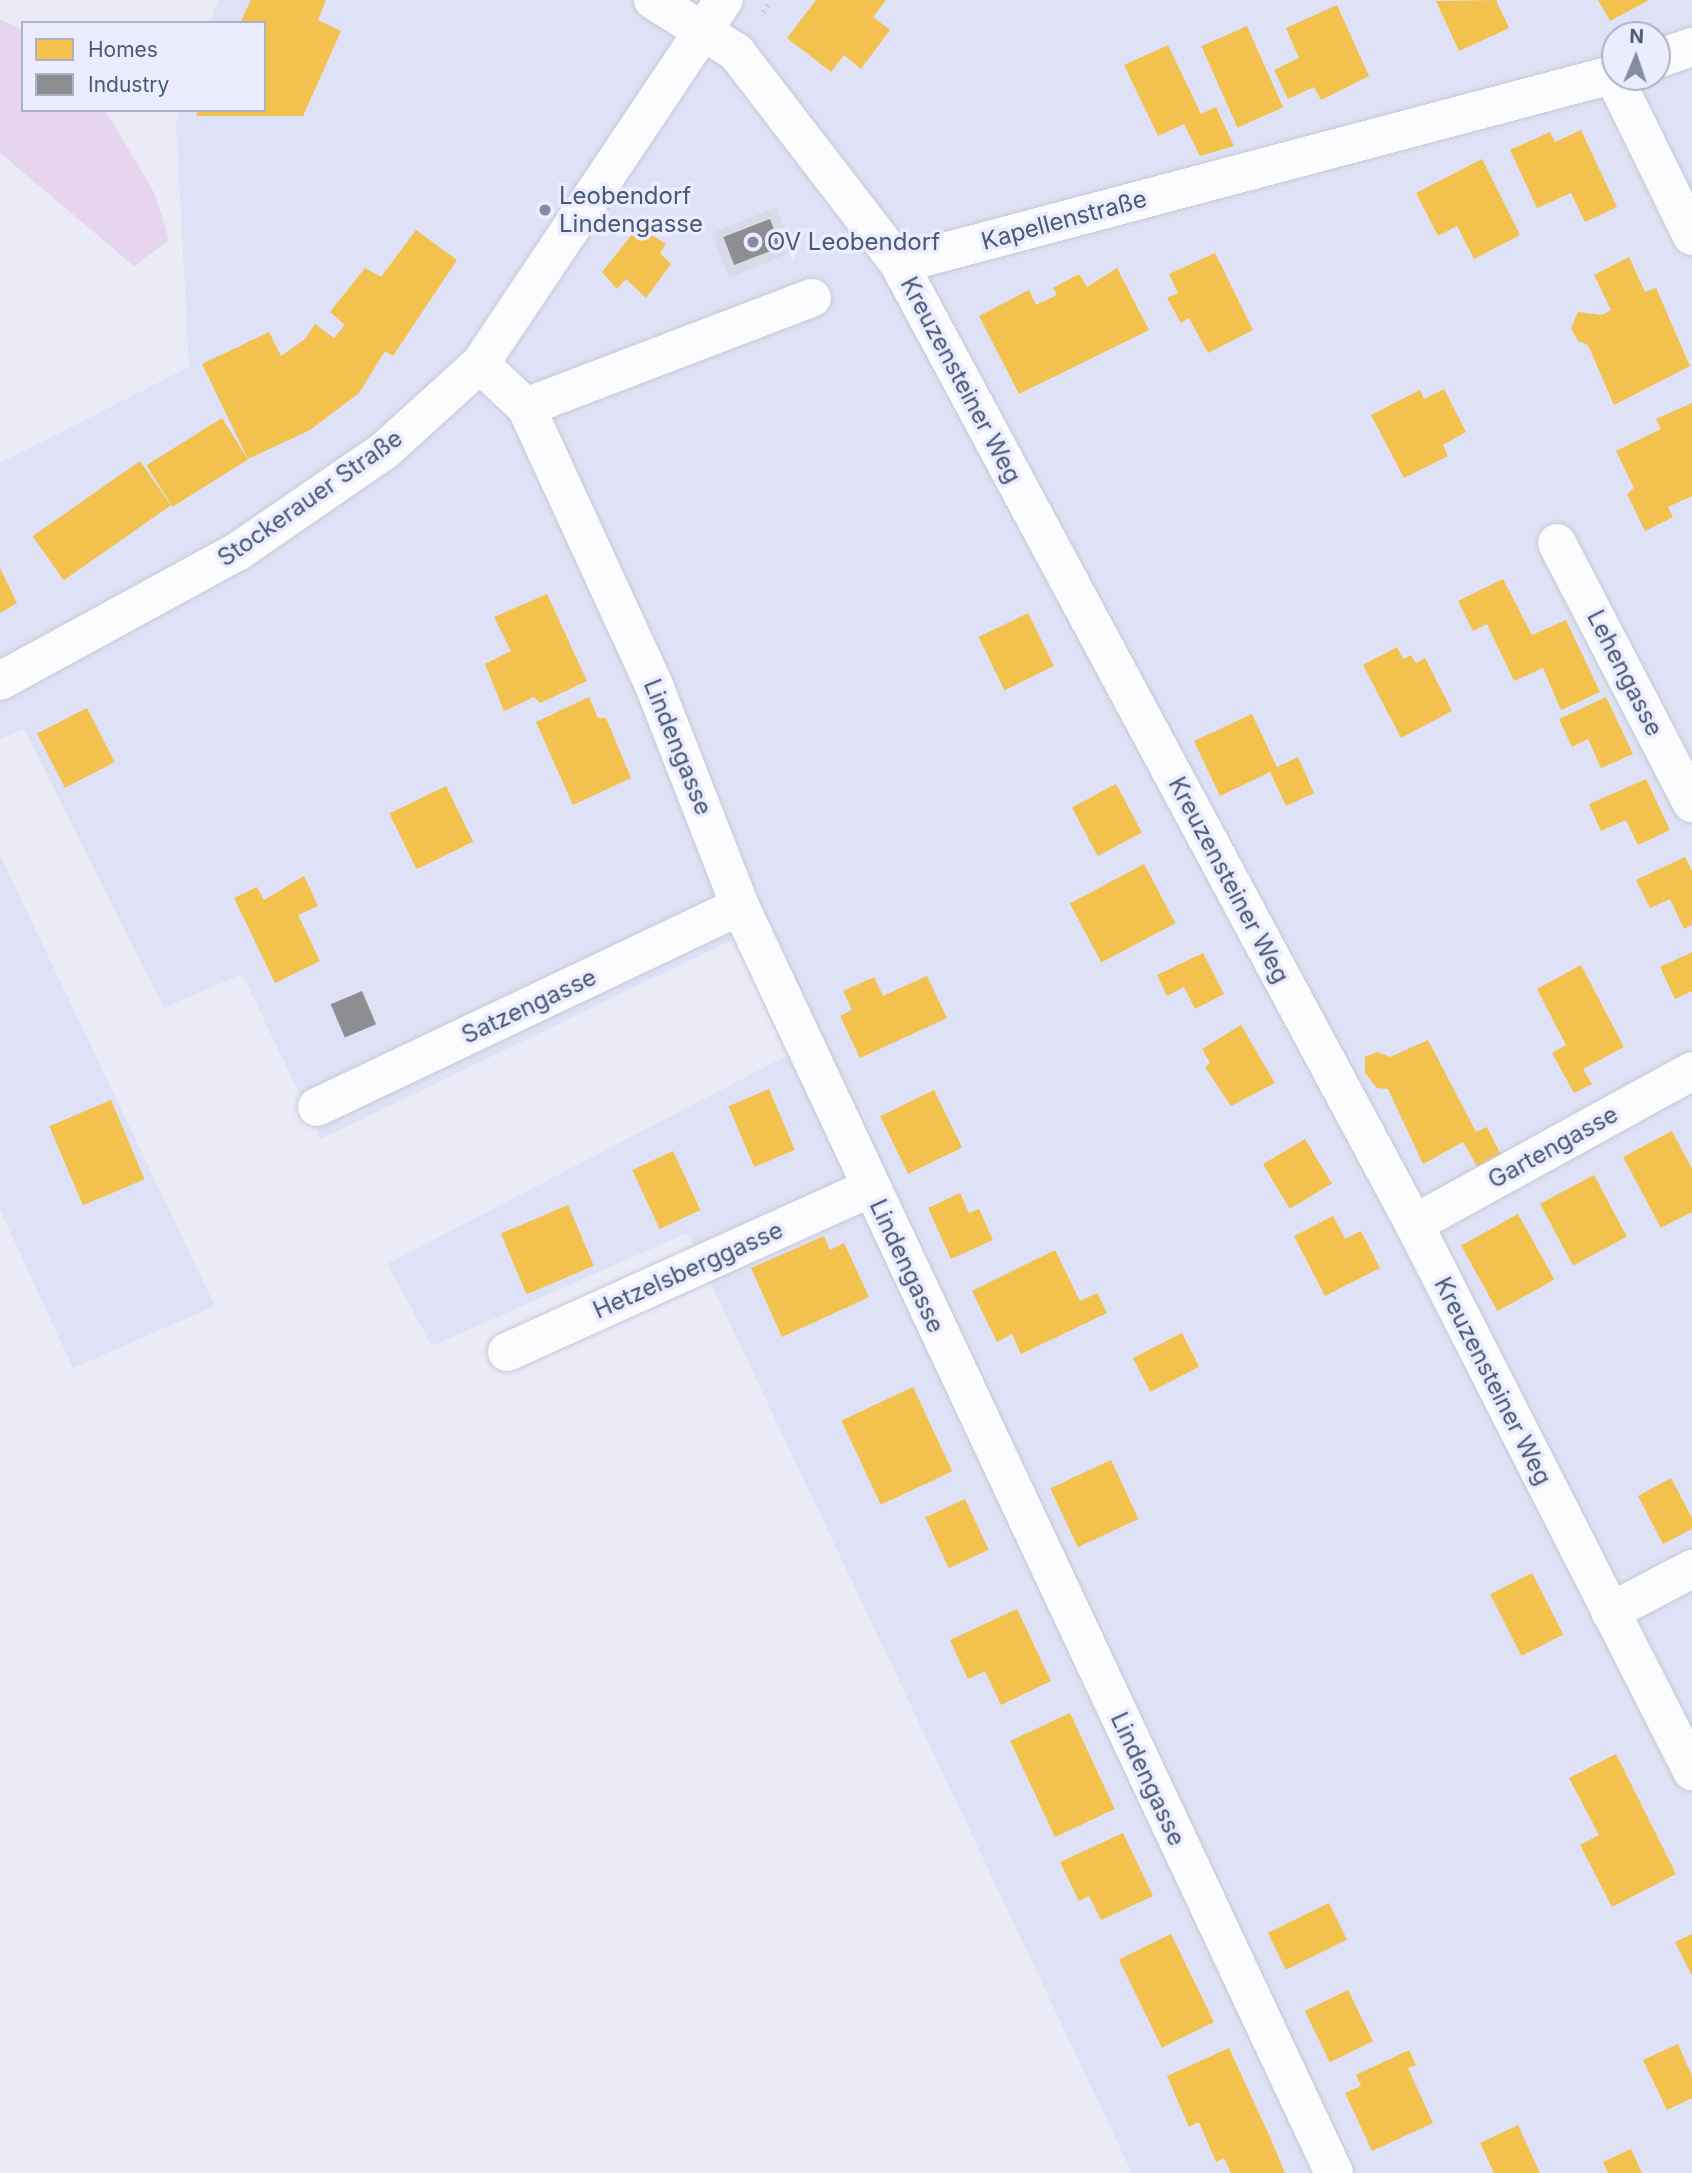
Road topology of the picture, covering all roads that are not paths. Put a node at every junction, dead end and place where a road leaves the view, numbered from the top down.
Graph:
1 (653, 0) edge
2 (724, 0) edge
3 (703, 32) junction
4 (1692, 47) edge
5 (1671, 55) edge
6 (1601, 78) edge
7 (1622, 91) edge
8 (1692, 236) edge
9 (899, 264) junction
10 (812, 298) dead end
11 (480, 364) junction
12 (526, 407) junction
13 (1558, 543) dead end
14 (0, 681) edge
15 (1692, 803) edge
16 (740, 906) junction
17 (1692, 1070) edge
18 (317, 1107) dead end
19 (870, 1188) junction
20 (1414, 1224) junction
21 (507, 1352) dead end
22 (1692, 1569) edge
23 (1610, 1612) junction
24 (1692, 1771) edge
25 (1334, 2173) edge

1 - 3 street, Kreuzensteiner Weg
2 - 3 street, Stockerauer Straße
3 - 9 street, Kreuzensteiner Weg
3 - 11 street, Stockerauer Straße
4 - 5 street
6 - 9 street, Kapellenstraße
7 - 8 street
9 - 20 street, Kreuzensteiner Weg
10 - 12 street
11 - 12 street, Lindengasse
11 - 14 street, Stockerauer Straße
12 - 16 street, Lindengasse
13 - 15 street, Lehengasse
16 - 18 street, Satzengasse
16 - 19 street, Lindengasse
17 - 20 street, Gartengasse
19 - 21 street, Hetzelsberggasse
19 - 25 street, Lindengasse
20 - 23 street, Kreuzensteiner Weg
22 - 23 street
23 - 24 street, Kreuzensteiner Weg

